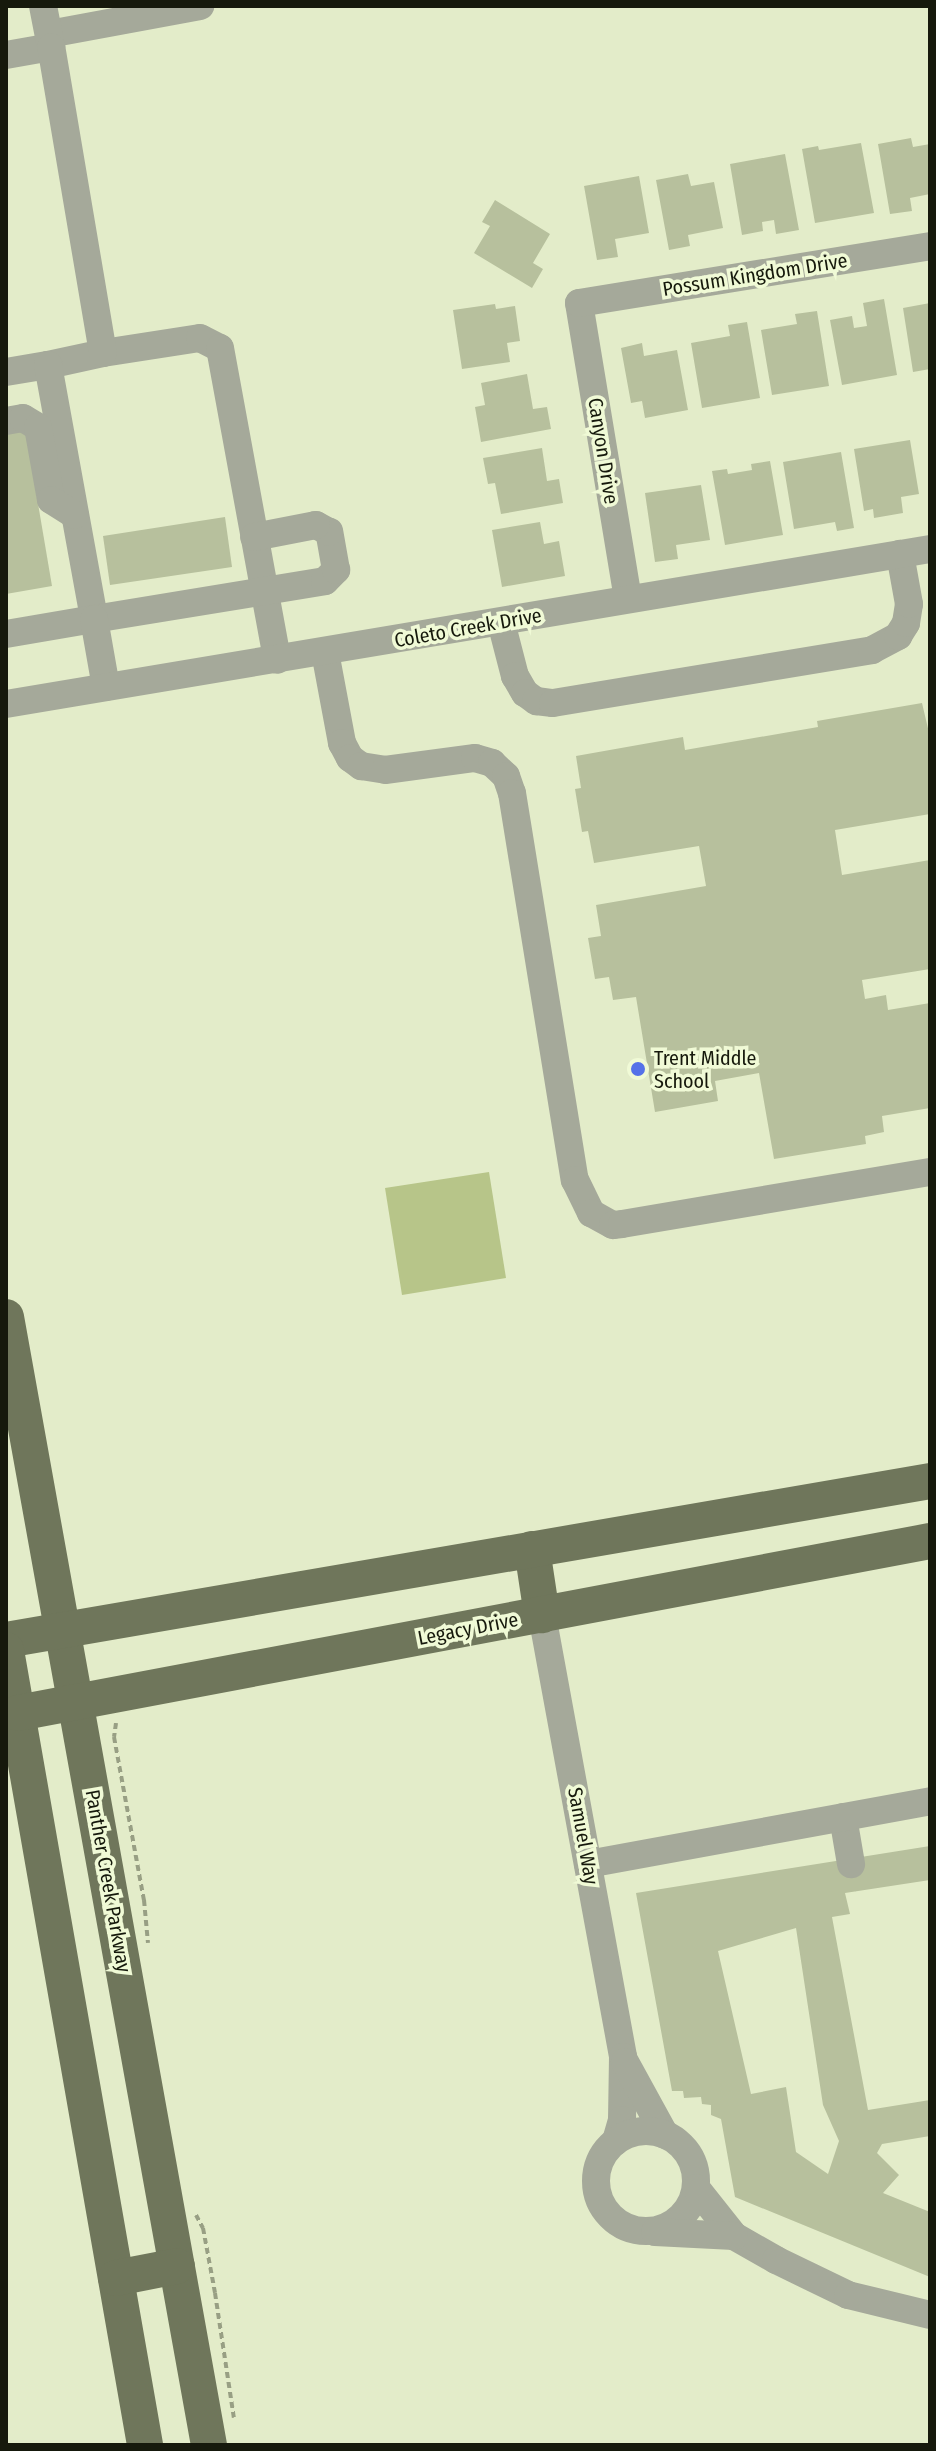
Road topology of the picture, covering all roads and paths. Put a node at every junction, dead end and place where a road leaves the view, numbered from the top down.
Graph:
1 (43, 6) edge
2 (200, 6) edge
3 (50, 41) junction
4 (6, 55) edge
5 (930, 246) edge
6 (579, 303) joint
7 (103, 353) junction
8 (48, 365) junction
9 (6, 372) edge
10 (6, 421) edge
11 (75, 515) junction
12 (254, 537) junction
13 (930, 549) edge
14 (900, 554) junction
15 (264, 591) junction
16 (628, 599) junction
17 (94, 619) junction
18 (501, 622) junction
19 (6, 634) edge
20 (325, 652) junction
21 (277, 660) junction
22 (106, 687) junction
23 (6, 704) edge
24 (930, 1172) edge
25 (6, 1317) edge
26 (930, 1481) edge
27 (930, 1541) edge
28 (532, 1549) junction
29 (542, 1615) junction
30 (64, 1630) junction
31 (6, 1640) edge
32 (6, 1650) edge
33 (76, 1702) junction
34 (12, 1714) edge
35 (930, 1801) edge
36 (843, 1817) junction
37 (588, 1864) junction
38 (851, 1864) dead end
39 (623, 2057) junction
40 (665, 2135) junction
41 (616, 2141) junction
42 (696, 2188) junction
43 (653, 2232) junction
44 (734, 2236) junction
45 (177, 2266) junction
46 (116, 2278) junction
47 (930, 2315) edge
48 (145, 2445) edge
49 (209, 2445) edge

1 - 3 street
2 - 3 street
3 - 4 street
3 - 7 street
5 - 6 street, Possum Kingdom Drive
6 - 16 street, Canyon Drive
7 - 8 street
7 - 12 street
8 - 9 street
8 - 11 street
10 - 11 street
11 - 17 street
12 - 15 street
12 - 15 street
13 - 14 street, Coleto Creek Drive
14 - 16 street, Coleto Creek Drive
14 - 18 street
15 - 17 street
15 - 21 street
16 - 18 street, Coleto Creek Drive
17 - 19 street
17 - 22 street
18 - 20 street, Coleto Creek Drive
20 - 21 street, Coleto Creek Drive
20 - 24 street
21 - 22 street, Coleto Creek Drive
22 - 23 street, Coleto Creek Drive
25 - 30 main road, Panther Creek Parkway
26 - 28 main road
27 - 29 main road, Legacy Drive
28 - 29 main road
28 - 30 main road
29 - 33 main road, Legacy Drive
29 - 37 street, Samuel Way
30 - 31 main road
30 - 33 main road, Panther Creek Parkway
32 - 34 main road
33 - 34 main road, Legacy Drive
33 - 45 main road, Panther Creek Parkway
34 - 46 main road
35 - 36 street
36 - 37 street
36 - 38 street
37 - 39 street, Samuel Way
39 - 40 street, Samuel Way
39 - 41 street, Samuel Way
40 - 41 street
40 - 42 street
41 - 43 street
42 - 43 street
42 - 44 street
43 - 44 street
44 - 47 street
45 - 46 main road
45 - 49 main road, Panther Creek Parkway
46 - 48 main road

